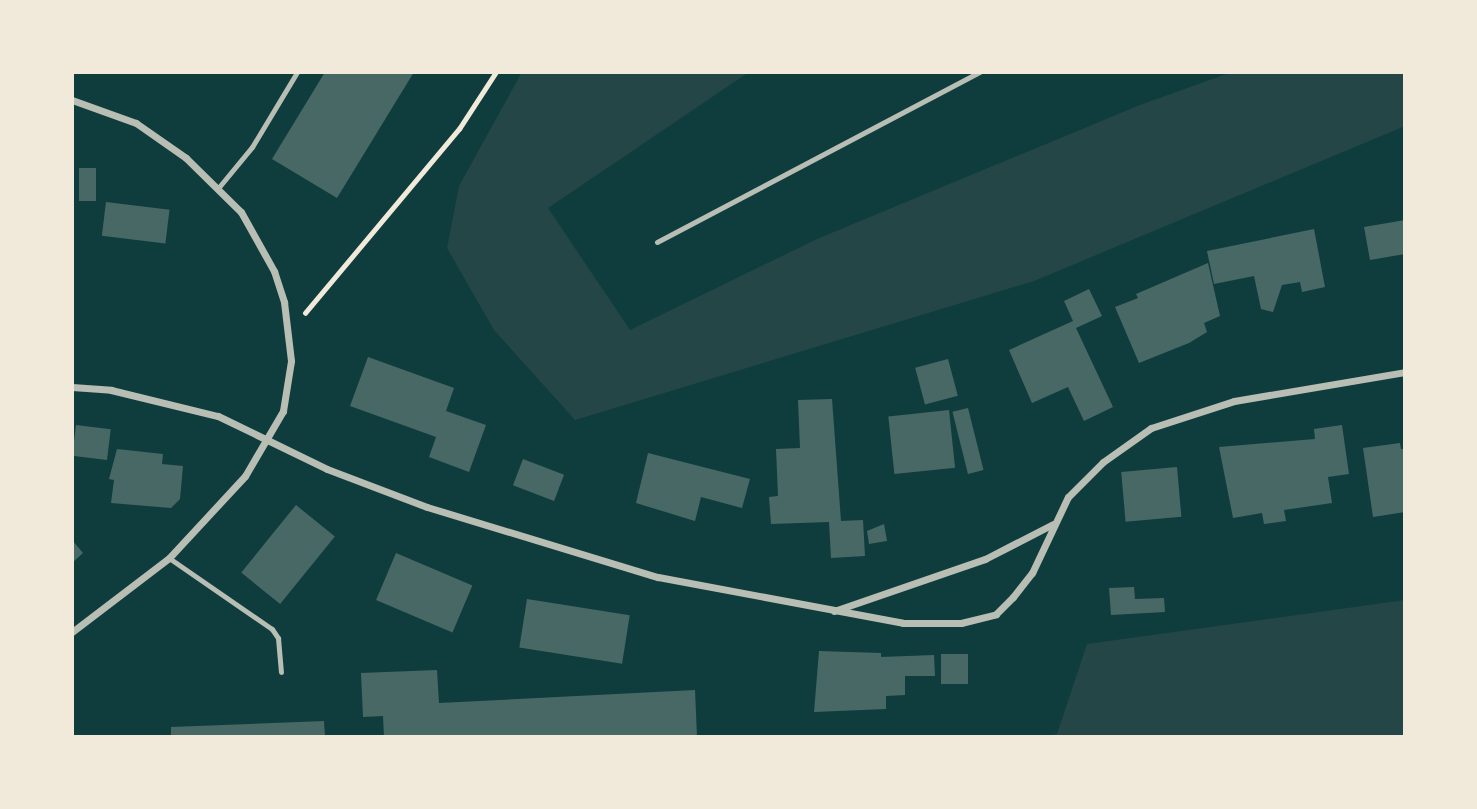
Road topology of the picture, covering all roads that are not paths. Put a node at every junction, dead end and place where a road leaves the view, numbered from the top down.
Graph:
1 (297, 72) edge
2 (980, 72) edge
3 (72, 100) edge
4 (219, 187) junction
5 (657, 242) dead end
6 (1405, 372) edge
7 (72, 387) edge
8 (269, 440) junction
9 (1054, 524) junction
10 (169, 558) junction
11 (832, 612) junction
12 (72, 632) edge
13 (281, 672) dead end

1 - 4 lane
2 - 5 lane
3 - 4 street
4 - 8 street
6 - 9 street
7 - 8 street
8 - 10 street
8 - 11 street
9 - 11 street
9 - 11 street
10 - 12 street
10 - 13 lane

